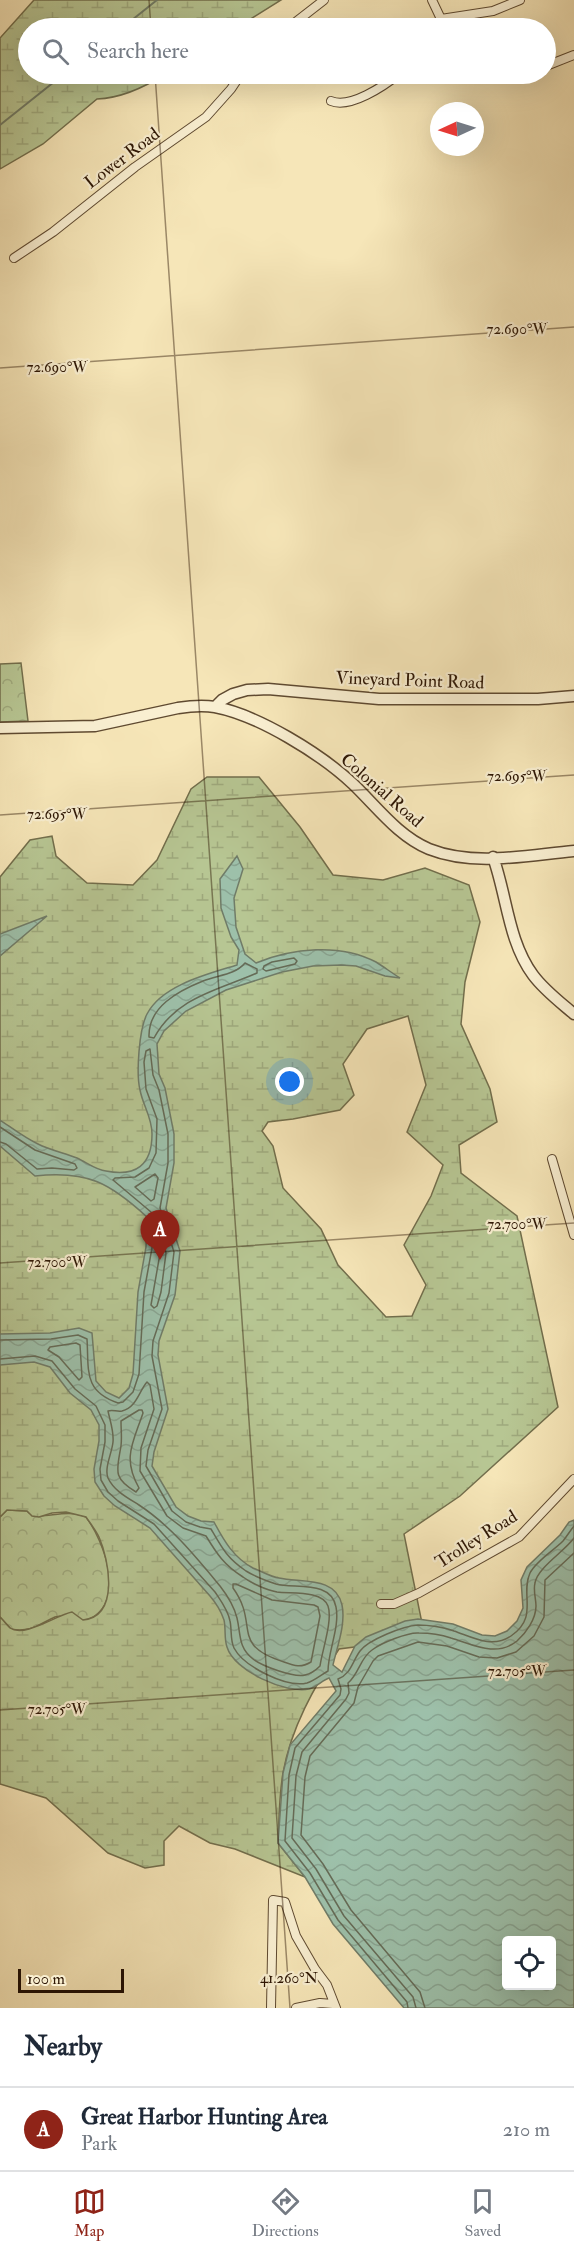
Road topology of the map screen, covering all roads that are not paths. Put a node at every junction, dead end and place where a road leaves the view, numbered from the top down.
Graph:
1 (324, 0) edge
2 (432, 0) edge
3 (520, 0) edge
4 (301, 18) edge
5 (441, 18) edge
6 (448, 18) edge
7 (574, 54) edge
8 (556, 62) edge
9 (234, 84) edge
10 (385, 84) edge
11 (330, 101) dead end
12 (14, 258) dead end
13 (574, 696) edge
14 (215, 707) junction
15 (0, 728) edge
16 (574, 851) edge
17 (493, 857) junction
18 (574, 1014) edge
19 (552, 1159) dead end
20 (574, 1235) edge
21 (574, 1479) edge
22 (381, 1604) dead end
23 (334, 2006) edge
24 (271, 2008) edge
25 (296, 2008) edge

1 - 4 street
2 - 5 street
3 - 6 street
7 - 8 street
9 - 12 street, Lower Road
10 - 11 street
13 - 14 street, Vineyard Point Road
14 - 15 street
14 - 17 street, Colonial Road
16 - 17 street, Colonial Road
17 - 18 street
19 - 20 street
21 - 22 street, Trolley Road
23 - 24 street
23 - 25 street

